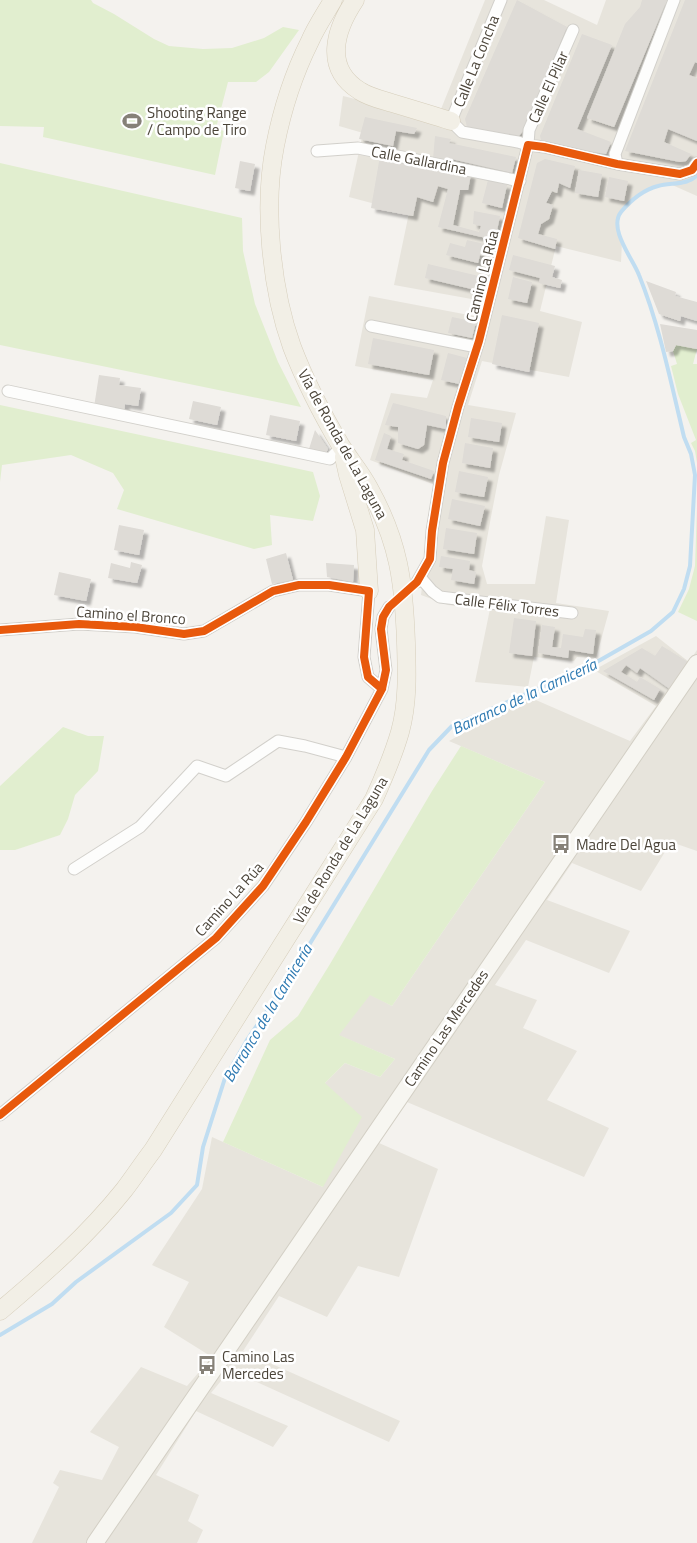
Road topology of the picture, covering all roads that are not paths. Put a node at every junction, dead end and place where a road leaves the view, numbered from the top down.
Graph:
1 (333, 0) edge
2 (355, 0) edge
3 (501, 0) edge
4 (674, 0) edge
5 (573, 30) dead end
6 (451, 122) junction
7 (528, 145) junction
8 (317, 151) dead end
9 (697, 163) edge
10 (617, 164) junction
11 (520, 180) junction
12 (371, 326) dead end
13 (477, 347) junction
14 (8, 391) dead end
15 (342, 446) junction
16 (418, 579) joint
17 (369, 591) junction
18 (389, 608) dead end
19 (572, 613) dead end
20 (0, 630) edge
21 (697, 663) edge
22 (382, 689) junction
23 (346, 757) junction
24 (74, 869) dead end
25 (0, 1115) edge
26 (0, 1311) edge
27 (95, 1543) edge

1 - 15 main road, Vía de Ronda de La Laguna
2 - 6 main road
3 - 6 street, Calle La Concha
4 - 10 street
5 - 7 street, Calle El Pilar
6 - 7 street
7 - 10 street
7 - 11 street, Camino La Rúa
8 - 11 street, Calle Gallardina
9 - 10 street
11 - 13 street, Camino La Rúa
12 - 13 street
13 - 16 street, Camino La Rúa
14 - 15 street
15 - 17 main road
15 - 26 main road, Vía de Ronda de La Laguna
16 - 19 street, Calle Félix Torres
17 - 20 street, Camino el Bronco
17 - 22 street
18 - 22 street, Camino La Rúa
21 - 27 main road, Camino Las Mercedes
22 - 23 street, Camino La Rúa
23 - 24 street
23 - 25 street, Camino La Rúa

